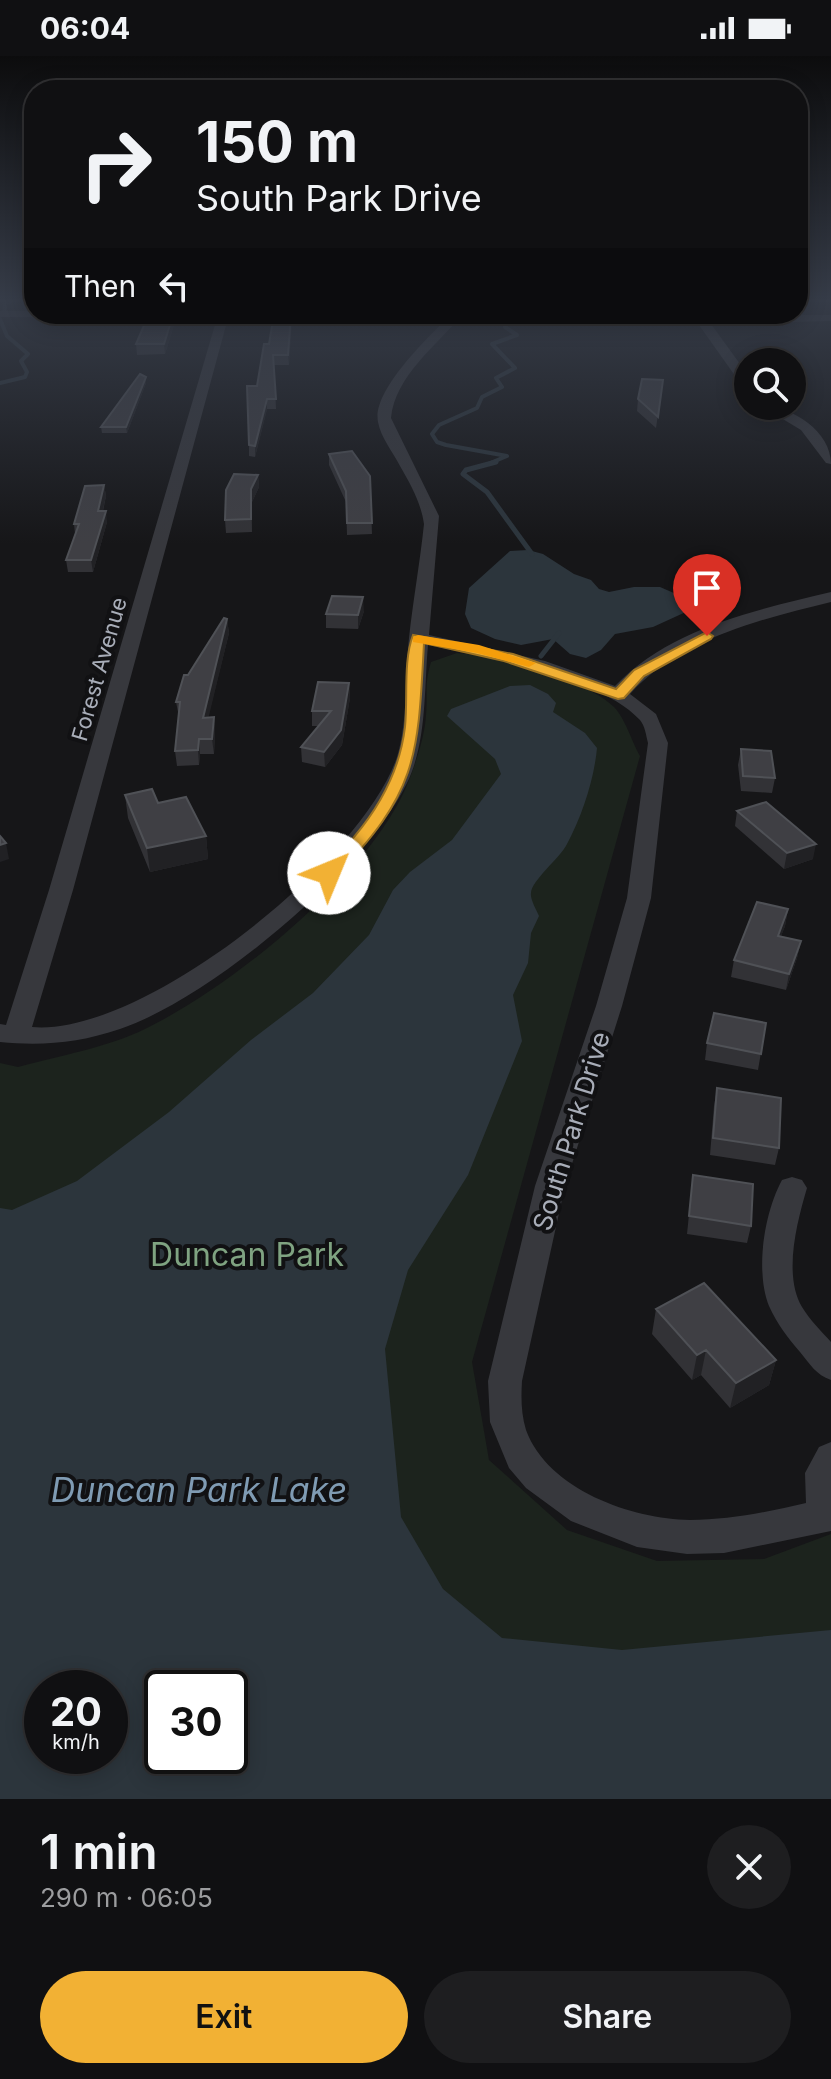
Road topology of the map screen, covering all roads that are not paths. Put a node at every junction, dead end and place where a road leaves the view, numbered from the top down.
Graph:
1 (205, 381) edge
2 (400, 381) edge
3 (793, 420) edge
4 (831, 460) edge
5 (831, 597) edge
6 (418, 638) junction
7 (618, 695) junction
8 (8, 1034) edge
9 (792, 1188) dead end
10 (831, 1366) edge
11 (831, 1458) edge
12 (828, 1514) edge

1 - 8 street, Forest Avenue
2 - 6 street
3 - 4 street
5 - 7 street
6 - 7 street, South Park Drive
6 - 8 street
7 - 12 street, South Park Drive
9 - 10 street
11 - 12 street

